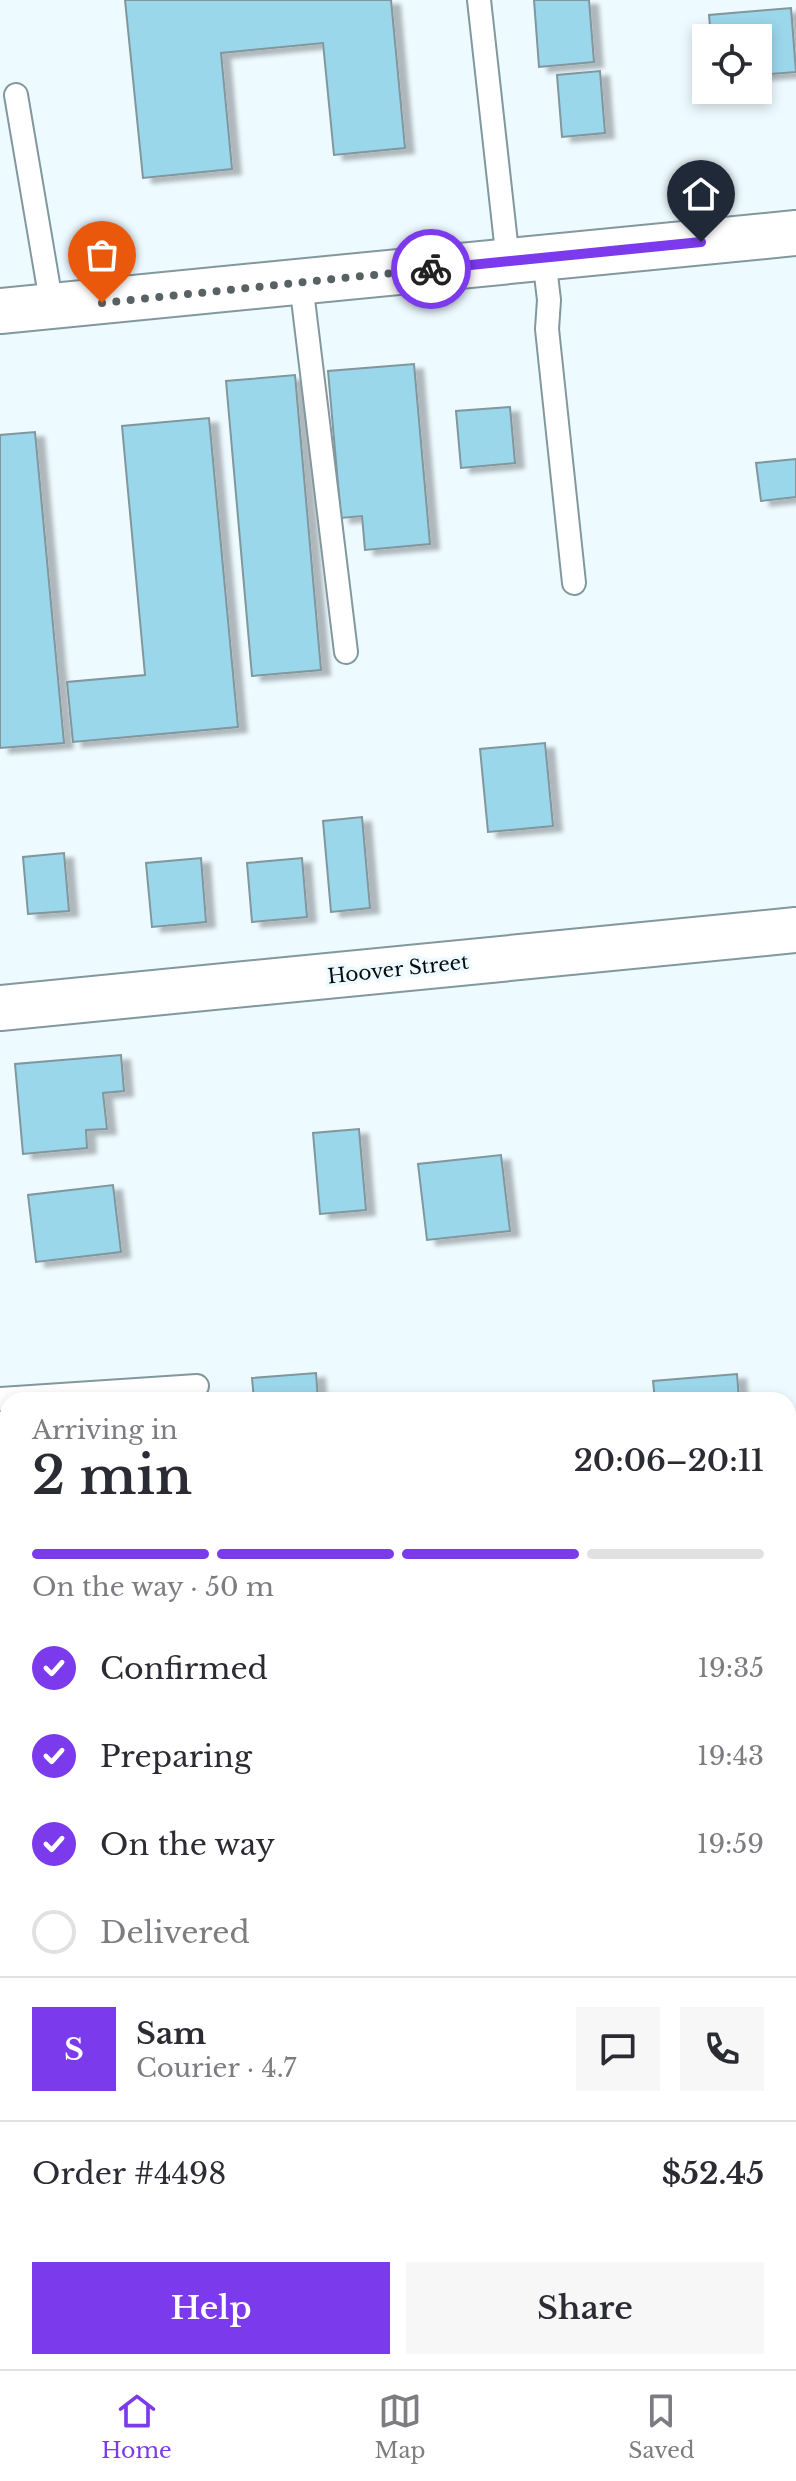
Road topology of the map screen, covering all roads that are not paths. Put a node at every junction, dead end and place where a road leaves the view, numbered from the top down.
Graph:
1 (479, 0) edge
2 (16, 95) dead end
3 (796, 233) edge
4 (526, 259) junction
5 (301, 283) junction
6 (52, 307) junction
7 (0, 311) edge
8 (574, 583) dead end
9 (346, 652) dead end
10 (796, 930) edge
11 (0, 1008) edge
12 (197, 1386) dead end
13 (106, 1392) edge

1 - 4 lane
2 - 6 lane
3 - 4 street
4 - 5 street
4 - 8 lane
5 - 6 street
5 - 9 lane
6 - 7 street
10 - 11 street, Hoover Street
12 - 13 lane

